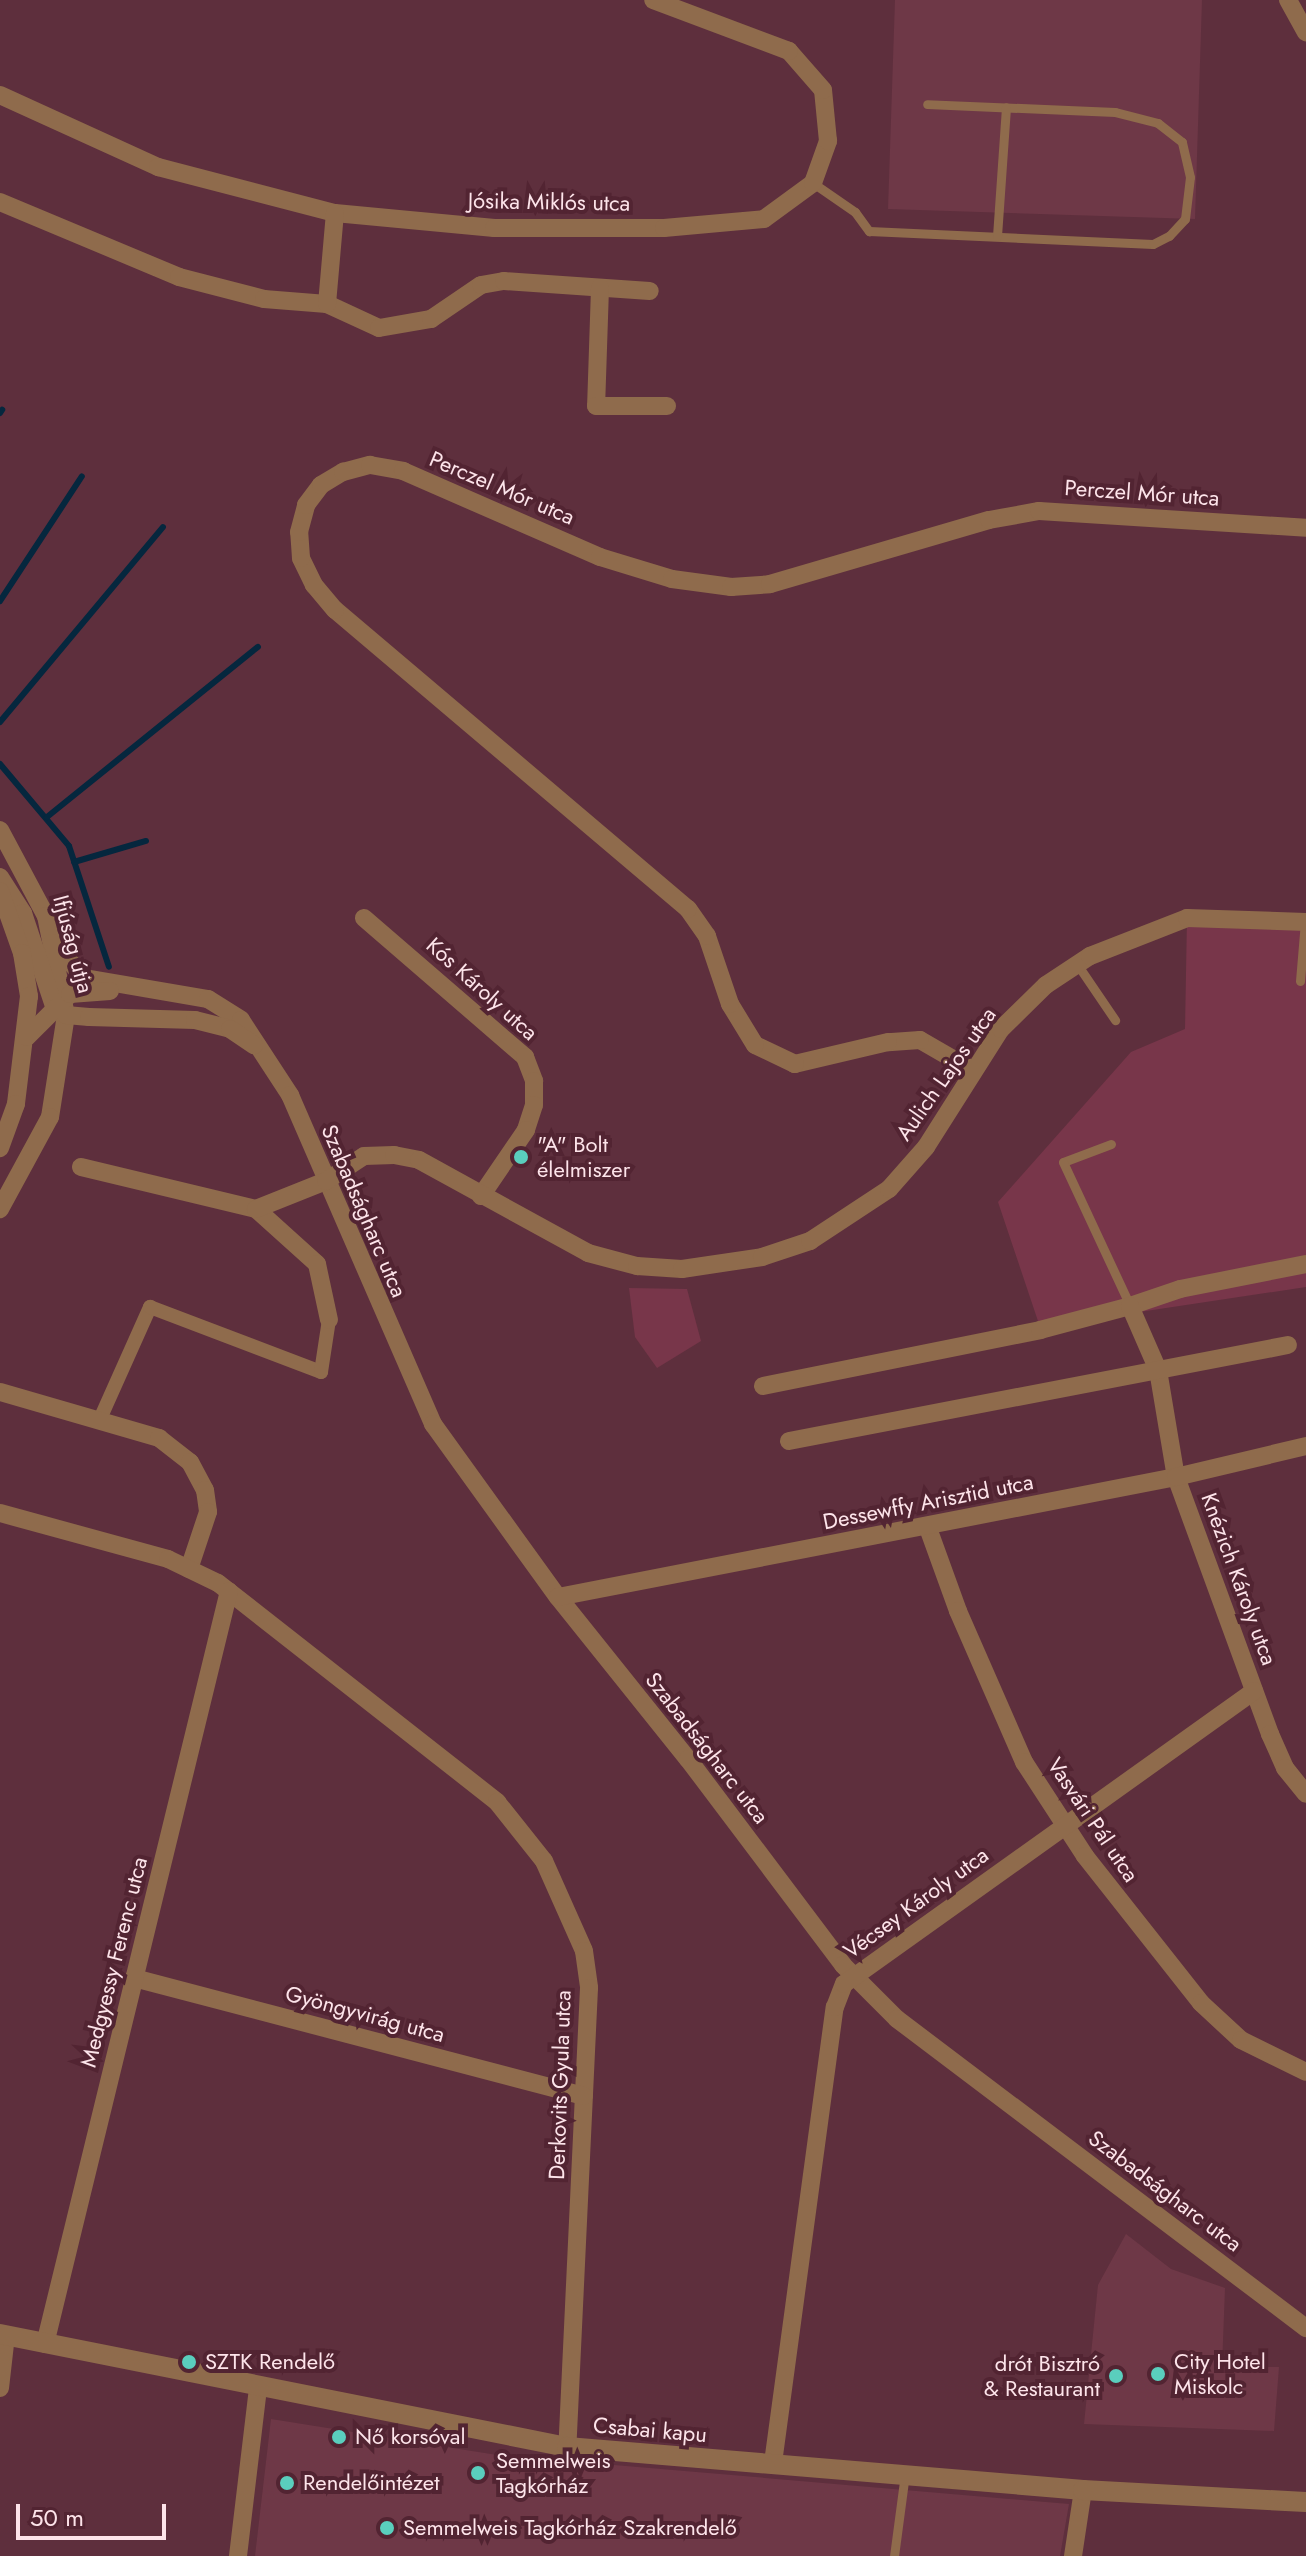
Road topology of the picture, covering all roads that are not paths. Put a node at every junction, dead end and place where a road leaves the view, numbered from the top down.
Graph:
1 (653, 0) edge
2 (1288, 0) edge
3 (1304, 29) edge
4 (0, 95) edge
5 (927, 104) dead end
6 (1006, 107) junction
7 (813, 183) junction
8 (0, 202) edge
9 (335, 213) junction
10 (997, 236) junction
11 (600, 288) junction
12 (650, 291) dead end
13 (327, 304) junction
14 (667, 406) dead end
15 (1306, 528) edge
16 (0, 830) edge
17 (0, 877) edge
18 (0, 891) edge
19 (364, 918) dead end
20 (1305, 922) edge
21 (52, 943) junction
22 (1077, 964) junction
23 (1300, 981) dead end
24 (180, 993) junction
25 (62, 1006) junction
26 (1115, 1020) dead end
27 (27, 1037) junction
28 (256, 1046) junction
29 (972, 1070) junction
30 (1111, 1144) dead end
31 (0, 1148) edge
32 (81, 1167) dead end
33 (326, 1181) junction
34 (481, 1196) junction
35 (0, 1209) edge
36 (256, 1209) junction
37 (1306, 1264) edge
38 (1130, 1306) junction
39 (329, 1320) joint
40 (1288, 1345) dead end
41 (1158, 1370) junction
42 (763, 1386) dead end
43 (0, 1392) edge
44 (100, 1419) junction
45 (789, 1441) dead end
46 (1306, 1446) edge
47 (1176, 1477) junction
48 (0, 1513) edge
49 (928, 1528) junction
50 (189, 1569) junction
51 (229, 1591) junction
52 (558, 1597) junction
53 (1254, 1691) junction
54 (1306, 1794) edge
55 (1065, 1826) junction
56 (854, 1976) junction
57 (134, 1978) junction
58 (1306, 2072) edge
59 (584, 2096) junction
60 (1306, 2328) edge
61 (3, 2334) edge
62 (45, 2344) junction
63 (0, 2388) edge
64 (258, 2388) junction
65 (567, 2447) junction
66 (773, 2463) junction
67 (905, 2474) junction
68 (1083, 2490) junction
69 (1306, 2502) edge
70 (238, 2556) edge
71 (894, 2556) edge
72 (1073, 2556) edge

1 - 7 street
2 - 3 street
4 - 9 street, Jósika Miklós utca
5 - 6 lane
6 - 10 lane
6 - 10 lane
7 - 9 street, Jósika Miklós utca
7 - 10 lane
8 - 13 street
9 - 13 street
11 - 12 street
11 - 13 street
11 - 14 street
15 - 29 street, Perczel Mór utca
16 - 21 street, Ifjúság útja
17 - 25 street, Ifjúság útja
18 - 27 street
19 - 34 street, Kós Károly utca
20 - 22 street, Aulich Lajos utca
20 - 23 lane
21 - 24 street, Szabadságharc utca
21 - 25 street, Ifjúság útja
22 - 26 lane
22 - 29 street, Aulich Lajos utca
24 - 25 street, Szabadságharc utca
24 - 28 street, Szabadságharc utca
25 - 27 street, Ifjúság útja
25 - 28 street, Szabadságharc utca
25 - 35 street, Ifjúság útja
27 - 31 street
28 - 33 street, Szabadságharc utca
29 - 34 street, Aulich Lajos utca
30 - 38 lane
32 - 36 street
33 - 34 street, Aulich Lajos utca
33 - 36 street, Aulich Lajos utca
33 - 52 street, Szabadságharc utca
36 - 39 street
37 - 38 street
38 - 41 street, Knézich Károly utca
38 - 42 street
39 - 44 street
40 - 41 street
41 - 45 street
41 - 47 street, Knézich Károly utca
43 - 44 street
44 - 50 street
46 - 47 street, Dessewffy Arisztid utca
47 - 49 street, Dessewffy Arisztid utca
47 - 53 street, Knézich Károly utca
48 - 50 street, Derkovits Gyula utca
49 - 52 street, Dessewffy Arisztid utca
49 - 55 street, Vasvári Pál utca
50 - 51 street, Derkovits Gyula utca
51 - 57 street, Medgyessy Ferenc utca
51 - 59 street, Derkovits Gyula utca
52 - 56 street, Szabadságharc utca
53 - 54 street, Knézich Károly utca
53 - 55 street, Vécsey Károly utca
55 - 56 street, Vécsey Károly utca
55 - 58 street, Vasvári Pál utca
56 - 60 street, Szabadságharc utca
56 - 66 street, Vécsey Károly utca
57 - 59 street, Gyöngyvirág utca
57 - 62 street, Medgyessy Ferenc utca
59 - 65 street, Derkovits Gyula utca
61 - 62 street, Csabai kapu
61 - 63 street
62 - 64 street, Csabai kapu
64 - 65 street, Csabai kapu
64 - 70 street
65 - 66 street, Csabai kapu
66 - 67 street, Csabai kapu
67 - 68 street, Csabai kapu
67 - 71 lane
68 - 69 street, Csabai kapu
68 - 72 street

